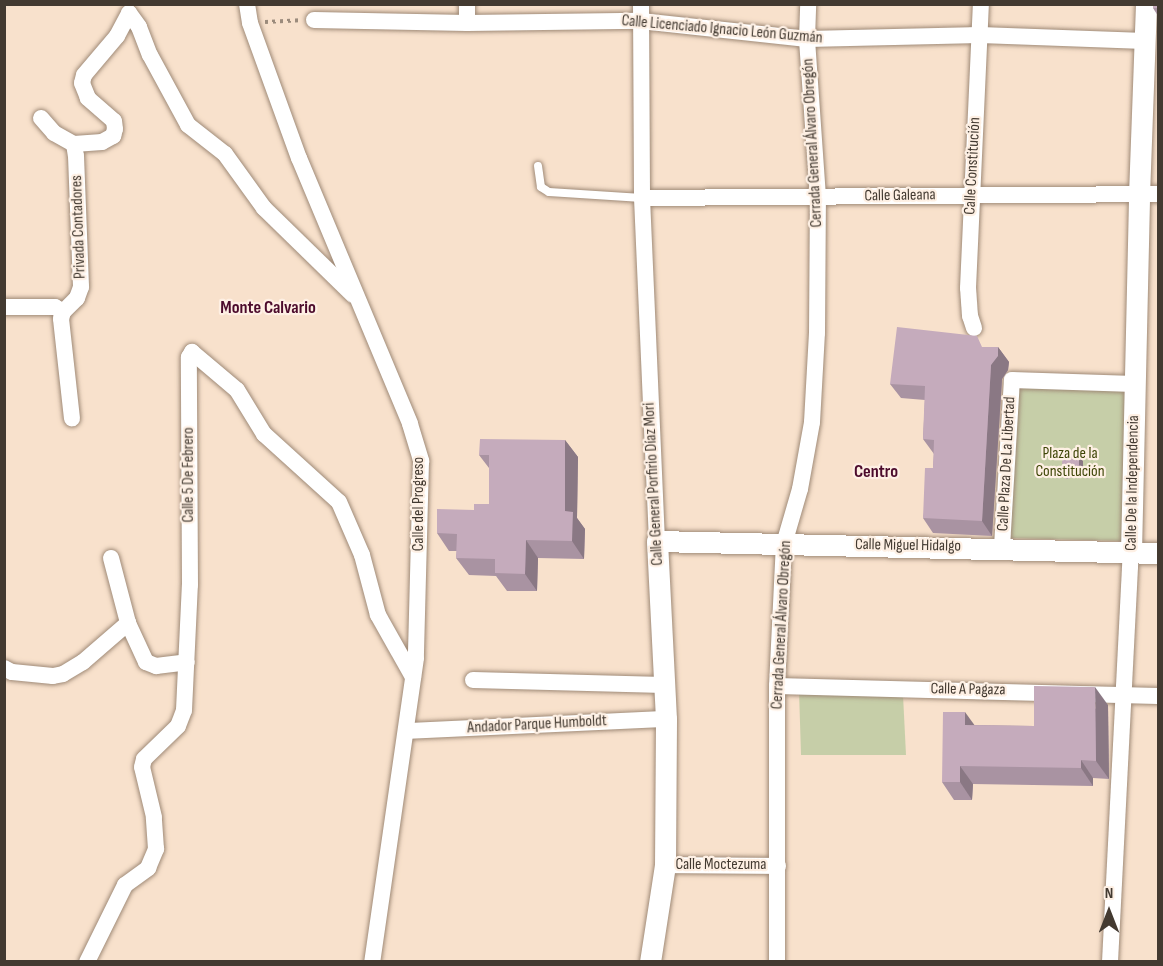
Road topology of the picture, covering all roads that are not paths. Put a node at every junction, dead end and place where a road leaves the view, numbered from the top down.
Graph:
1 (247, 4) edge
2 (467, 4) edge
3 (808, 4) edge
4 (981, 4) edge
5 (1146, 4) edge
6 (641, 13) edge
7 (315, 20) road end
8 (467, 23) junction
9 (980, 35) junction
10 (807, 39) junction
11 (1152, 41) edge
12 (41, 118) dead end
13 (74, 144) junction
14 (538, 166) dead end
15 (971, 195) junction
16 (1149, 195) edge
17 (818, 197) junction
18 (642, 198) junction
19 (356, 297) junction
20 (4, 307) edge
21 (63, 312) junction
22 (974, 327) dead end
23 (1134, 384) junction
24 (72, 418) dead end
25 (657, 541) junction
26 (784, 544) junction
27 (1002, 548) junction
28 (1131, 552) junction
29 (1158, 553) edge
30 (111, 558) dead end
31 (129, 623) junction
32 (187, 662) junction
33 (4, 668) edge
34 (413, 677) junction
35 (473, 680) dead end
36 (664, 685) junction
37 (777, 686) junction
38 (1125, 694) junction
39 (1158, 696) edge
40 (666, 719) junction
41 (408, 731) junction
42 (665, 865) junction
43 (778, 866) junction
44 (87, 962) edge
45 (372, 962) edge
46 (650, 962) edge
47 (777, 962) edge
48 (1110, 962) edge

1 - 19 street, Calle del Progreso
2 - 8 street
3 - 10 street, Cerrada General Álvaro Obregón
4 - 9 street, Calle Constitución
5 - 11 street, Calle De la Independencia
6 - 8 street, Calle Licenciado Ignacio León Guzmán
6 - 10 street, Calle Licenciado Ignacio León Guzmán
6 - 18 street, Calle General Porfirio Díaz Mori
7 - 8 street, Calle Licenciado Ignacio León Guzmán
9 - 10 street, Calle Licenciado Ignacio León Guzmán
9 - 11 street, Calle Licenciado Ignacio León Guzmán
9 - 15 street, Calle Constitución
10 - 17 street, Cerrada General Álvaro Obregón
11 - 16 street, Calle De la Independencia
12 - 13 street
13 - 19 street
13 - 21 street, Privada Contadores
14 - 18 lane
15 - 16 street, Calle Galeana
15 - 17 street, Calle Galeana
15 - 22 street, Calle Constitución
16 - 23 street, Calle De la Independencia
17 - 18 street, Calle Galeana
17 - 26 street, Cerrada General Álvaro Obregón
18 - 25 street, Calle General Porfirio Díaz Mori
19 - 34 street, Calle del Progreso
20 - 21 street
21 - 24 street
23 - 27 street, Calle Plaza De La Libertad
23 - 28 street, Calle De la Independencia
25 - 26 street, Calle Miguel Hidalgo
25 - 36 street, Calle General Porfirio Díaz Mori
26 - 27 street, Calle Miguel Hidalgo
26 - 37 street, Cerrada General Álvaro Obregón
27 - 28 street, Calle Miguel Hidalgo
28 - 29 street, Calle Miguel Hidalgo
28 - 38 street, Calle De la Independencia
30 - 31 street
31 - 32 street
31 - 33 street
32 - 34 street, Calle 5 De Febrero
32 - 44 street, Calle 5 De Febrero
34 - 41 street, Calle del Progreso
35 - 36 street
36 - 40 street, Calle General Porfirio Díaz Mori
37 - 38 street, Calle A Pagaza
37 - 43 street, Cerrada General Álvaro Obregón
38 - 39 street, Calle A Pagaza
38 - 48 street, Calle De la Independencia
40 - 41 street, Andador Parque Humboldt
40 - 42 street, Calle General Porfirio Díaz Mori
41 - 45 street, Calle del Progreso
42 - 43 street, Calle Moctezuma
42 - 46 street, Calle General Porfirio Díaz Mori
43 - 47 street, Cerrada General Álvaro Obregón

